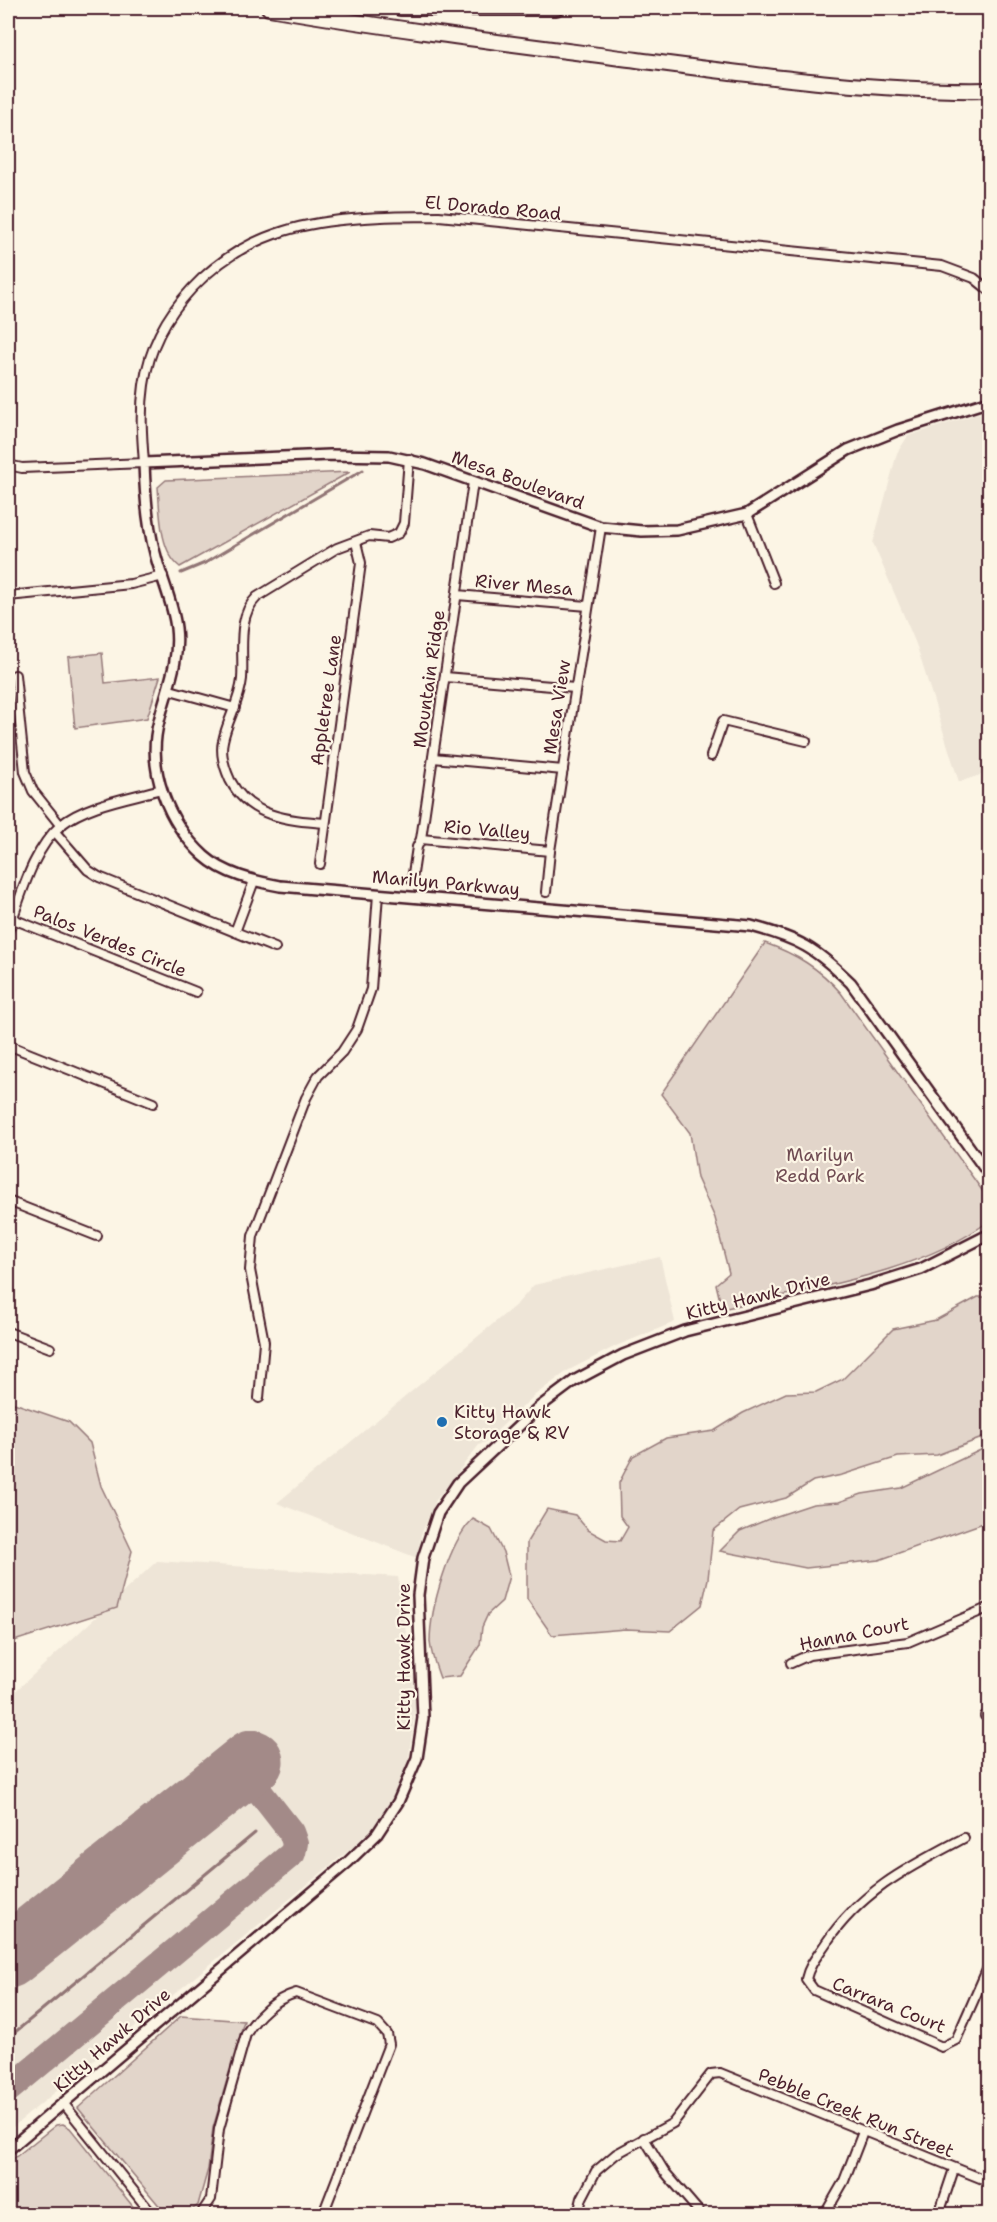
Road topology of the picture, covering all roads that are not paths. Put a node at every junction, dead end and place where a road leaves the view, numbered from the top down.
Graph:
1 (269, 8) edge
2 (400, 8) edge
3 (556, 8) edge
4 (990, 90) edge
5 (990, 291) edge
6 (990, 401) edge
7 (409, 459) junction
8 (144, 463) junction
9 (8, 465) edge
10 (473, 482) junction
11 (747, 514) junction
12 (601, 527) junction
13 (356, 542) junction
14 (163, 576) junction
15 (774, 583) dead end
16 (457, 595) junction
17 (8, 596) edge
18 (588, 606) junction
19 (15, 675) dead end
20 (445, 677) junction
21 (576, 688) junction
22 (170, 690) junction
23 (235, 708) junction
24 (806, 741) dead end
25 (711, 756) dead end
26 (433, 759) junction
27 (562, 770) junction
28 (160, 789) junction
29 (325, 823) junction
30 (61, 825) junction
31 (56, 833) junction
32 (421, 839) junction
33 (550, 851) junction
34 (320, 864) dead end
35 (254, 880) junction
36 (412, 880) dead end
37 (546, 892) dead end
38 (378, 894) junction
39 (10, 918) edge
40 (8, 931) edge
41 (235, 932) junction
42 (275, 948) dead end
43 (195, 992) dead end
44 (8, 1045) edge
45 (153, 1103) dead end
46 (990, 1176) edge
47 (8, 1201) edge
48 (990, 1234) edge
49 (97, 1236) dead end
50 (8, 1332) edge
51 (50, 1348) dead end
52 (259, 1398) dead end
53 (990, 1607) edge
54 (791, 1663) dead end
55 (964, 1838) dead end
56 (990, 1963) edge
57 (64, 2104) junction
58 (864, 2132) junction
59 (644, 2138) junction
60 (8, 2150) edge
61 (954, 2169) junction
62 (990, 2182) edge
63 (152, 2214) edge
64 (201, 2214) edge
65 (323, 2214) edge
66 (578, 2214) edge
67 (701, 2214) edge
68 (825, 2214) edge
69 (939, 2214) edge

1 - 4 highway
2 - 3 highway
5 - 8 street, El Dorado Road
6 - 11 street, Mesa Boulevard
7 - 8 street, Mesa Boulevard
7 - 10 street, Mesa Boulevard
7 - 13 street
8 - 9 street, Mesa Boulevard
8 - 14 street, Marilyn Parkway
10 - 12 street, Mesa Boulevard
10 - 16 street, Mountain Ridge
11 - 12 street, Mesa Boulevard
11 - 15 street
12 - 18 street, Mesa View
13 - 23 street
13 - 29 street, Appletree Lane
14 - 17 street
14 - 22 street, Marilyn Parkway
16 - 18 street, River Mesa
16 - 20 street, Mountain Ridge
18 - 21 street, Mesa View
19 - 30 street
20 - 21 street
20 - 26 street, Mountain Ridge
21 - 27 street, Mesa View
22 - 23 street
22 - 28 street, Marilyn Parkway
23 - 29 street
24 - 25 street
26 - 27 street
26 - 32 street, Mountain Ridge
27 - 33 street, Mesa View
28 - 30 street
28 - 35 street, Marilyn Parkway
29 - 34 street, Appletree Lane
30 - 31 street
31 - 39 street
31 - 41 street
32 - 33 street, Rio Valley
32 - 36 street, Mountain Ridge
33 - 37 street, Mesa View
35 - 38 street, Marilyn Parkway
35 - 41 street
38 - 46 street, Marilyn Parkway
38 - 52 street
39 - 40 street
39 - 43 street, Palos Verdes Circle
41 - 42 street
44 - 45 street
47 - 49 street
48 - 57 street, Kitty Hawk Drive
50 - 51 street
53 - 54 street, Hanna Court
55 - 56 street, Carrara Court
57 - 60 street, Kitty Hawk Drive
57 - 63 street
58 - 59 street, Pebble Creek Run Street
58 - 61 street, Pebble Creek Run Street
58 - 68 street
59 - 66 street
59 - 67 street
61 - 62 street, Pebble Creek Run Street
61 - 69 street
64 - 65 street

